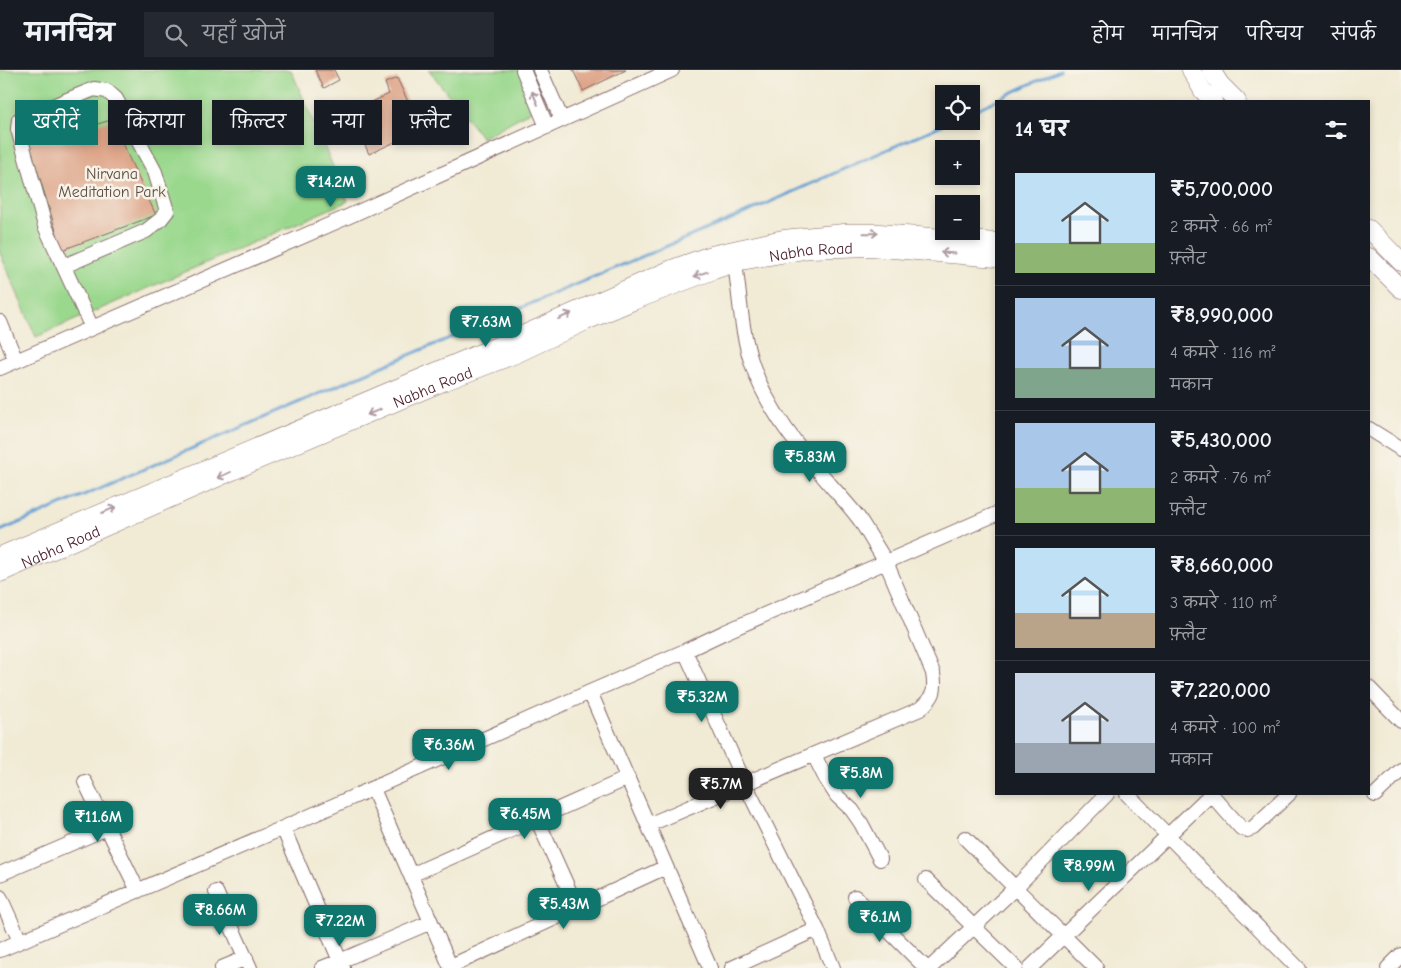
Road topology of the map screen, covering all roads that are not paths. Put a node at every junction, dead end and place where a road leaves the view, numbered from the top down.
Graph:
1 (523, 70) edge
2 (540, 70) edge
3 (672, 70) edge
4 (1211, 70) edge
5 (1194, 76) edge
6 (1195, 100) edge
7 (1212, 100) edge
8 (1236, 100) edge
9 (562, 120) junction
10 (547, 127) junction
11 (1370, 230) edge
12 (995, 242) edge
13 (995, 258) edge
14 (1370, 258) edge
15 (1401, 262) edge
16 (735, 263) junction
17 (64, 266) junction
18 (1401, 289) edge
19 (0, 322) edge
20 (92, 328) junction
21 (16, 361) junction
22 (0, 368) edge
23 (1370, 430) edge
24 (1401, 449) edge
25 (995, 514) edge
26 (0, 556) edge
27 (886, 562) junction
28 (0, 573) edge
29 (685, 651) junction
30 (1370, 689) edge
31 (590, 692) junction
32 (1401, 721) edge
33 (814, 755) junction
34 (1401, 770) edge
35 (628, 778) junction
36 (85, 782) dead end
37 (745, 784) junction
38 (373, 789) junction
39 (1106, 795) edge
40 (1128, 795) edge
41 (1210, 795) edge
42 (1212, 795) edge
43 (1288, 795) edge
44 (1375, 795) dead end
45 (537, 819) junction
46 (648, 825) junction
47 (107, 828) junction
48 (283, 828) junction
49 (1168, 836) junction
50 (964, 838) dead end
51 (880, 859) dead end
52 (666, 867) junction
53 (0, 874) edge
54 (411, 875) junction
55 (926, 880) dead end
56 (1015, 888) junction
57 (138, 891) junction
58 (216, 892) dead end
59 (0, 897) edge
60 (855, 897) dead end
61 (576, 908) junction
62 (431, 922) junction
63 (974, 926) junction
64 (817, 928) junction
65 (1064, 936) junction
66 (20, 941) junction
67 (0, 950) edge
68 (1401, 955) edge
69 (248, 963) edge
70 (341, 965) edge
71 (451, 967) edge
72 (222, 968) edge
73 (322, 968) edge
74 (710, 968) edge
75 (732, 968) edge
76 (833, 968) edge
77 (926, 968) edge
78 (930, 968) edge
79 (1016, 968) edge
80 (1030, 968) edge
81 (1096, 968) edge
82 (1298, 968) edge
83 (1388, 968) edge

10 -> 1 street
2 - 9 street
3 - 9 street
4 - 8 main road
5 - 6 main road
5 - 7 main road
9 - 10 street
10 - 20 street
11 - 15 main road
26 -> 12 main road, Nabha Road
13 -> 16 main road, Nabha Road
14 - 18 main road
16 - 27 street
16 -> 28 main road, Nabha Road
17 - 17 street
17 - 20 street
19 - 21 street
20 - 21 street
21 - 22 street
23 - 24 street
25 - 27 street
27 - 29 street
27 - 33 street
29 - 31 street
29 - 37 street
30 - 32 street
31 - 35 street
31 - 38 street
33 - 37 street
33 - 51 street
34 - 44 street
35 - 45 street
35 - 46 street
36 - 47 street
37 - 46 street
37 - 64 street
38 - 48 street
38 - 54 street
39 - 56 street
40 - 49 street
41 - 49 street
42 - 43 street
45 - 54 street
45 - 61 street
46 - 52 street
47 - 53 street
47 - 57 street
48 - 57 street
48 - 70 street
49 - 65 street
49 - 82 street
50 - 56 street
52 - 61 street
52 - 74 street
54 - 62 street
55 - 63 street
56 - 63 street
56 - 65 street
57 - 66 street
58 - 69 street
59 - 66 street
60 - 77 street
61 - 71 street
62 - 70 street
62 - 71 street
63 - 78 street
63 - 79 street
64 - 75 street
64 - 76 street
65 - 80 street
65 - 81 street
66 - 67 street
68 - 83 street
69 - 72 street
70 - 73 street

